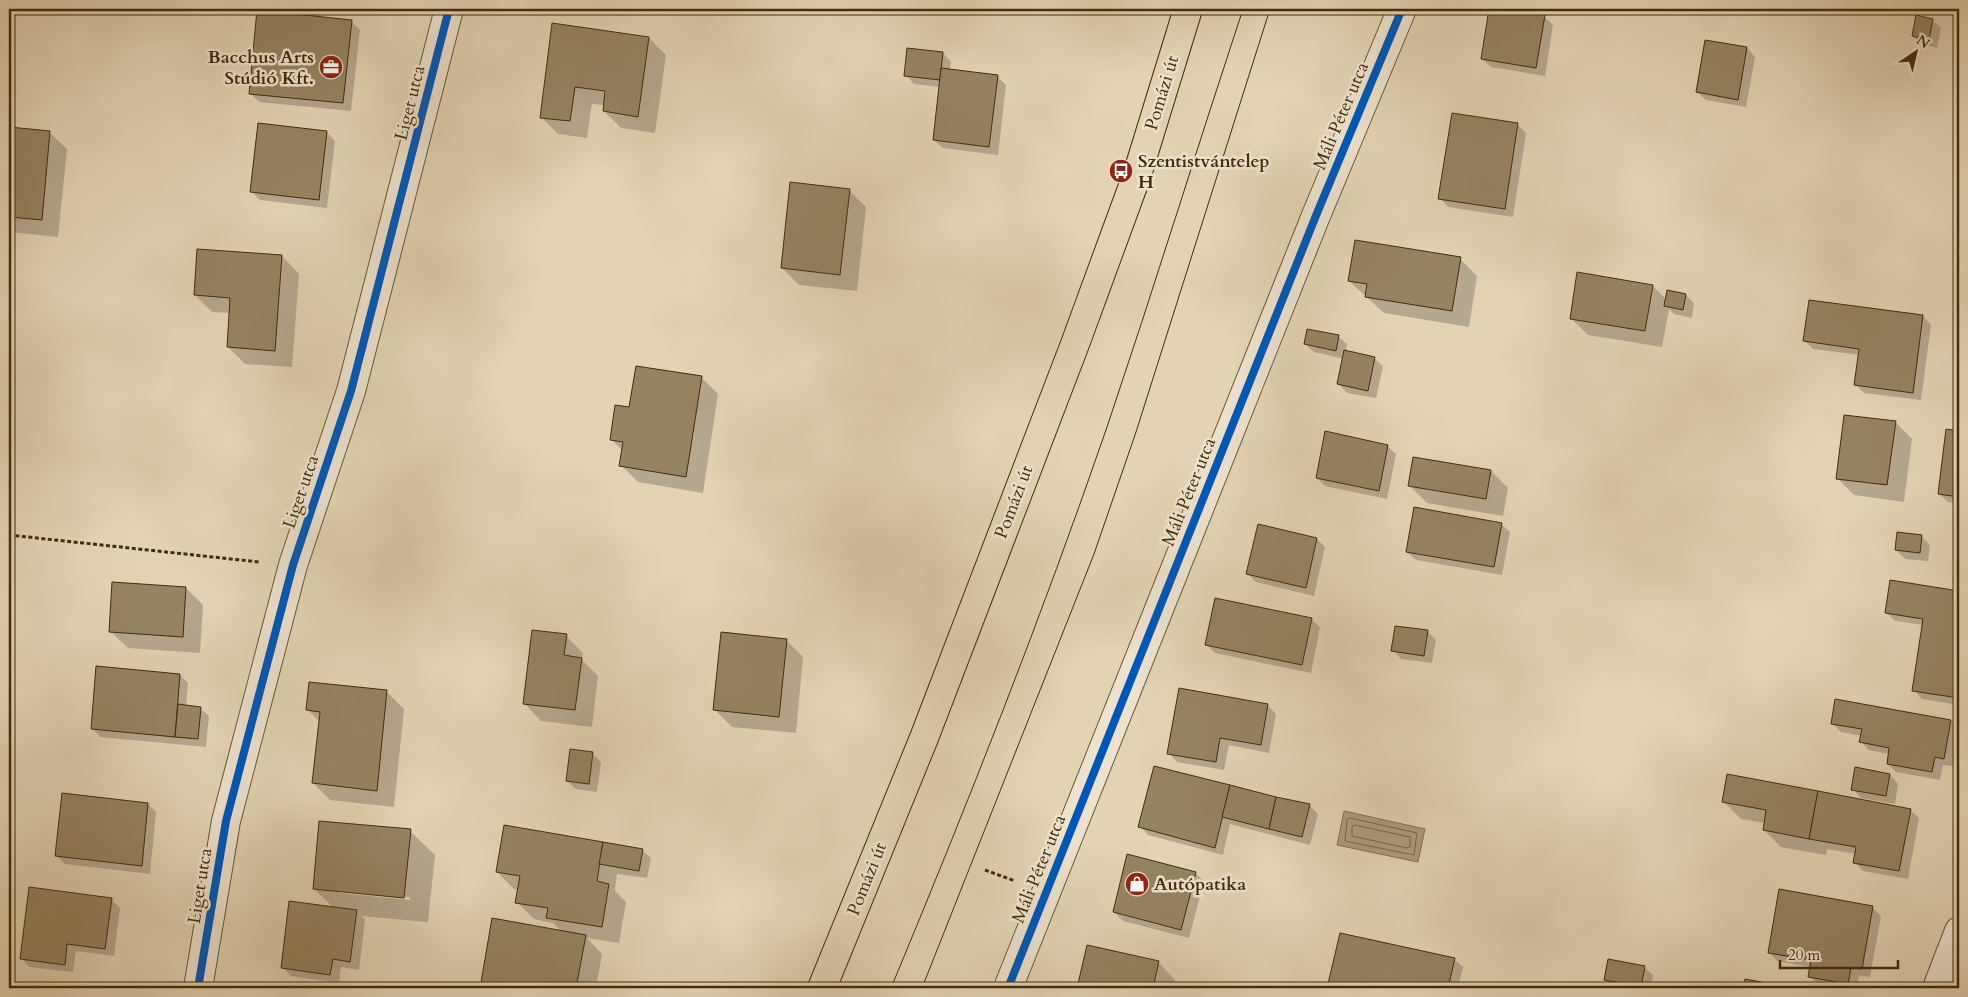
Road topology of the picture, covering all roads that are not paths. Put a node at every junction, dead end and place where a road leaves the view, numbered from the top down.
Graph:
1 (449, 9) edge
2 (1188, 9) edge
3 (1402, 9) edge
4 (1959, 931) edge
5 (198, 988) edge
6 (822, 988) edge
7 (1008, 988) edge
8 (1937, 988) edge

1 - 5 street, Liget utca
2 - 6 main road, Pomázi út
3 - 7 street, Máli Péter utca
4 - 8 street

